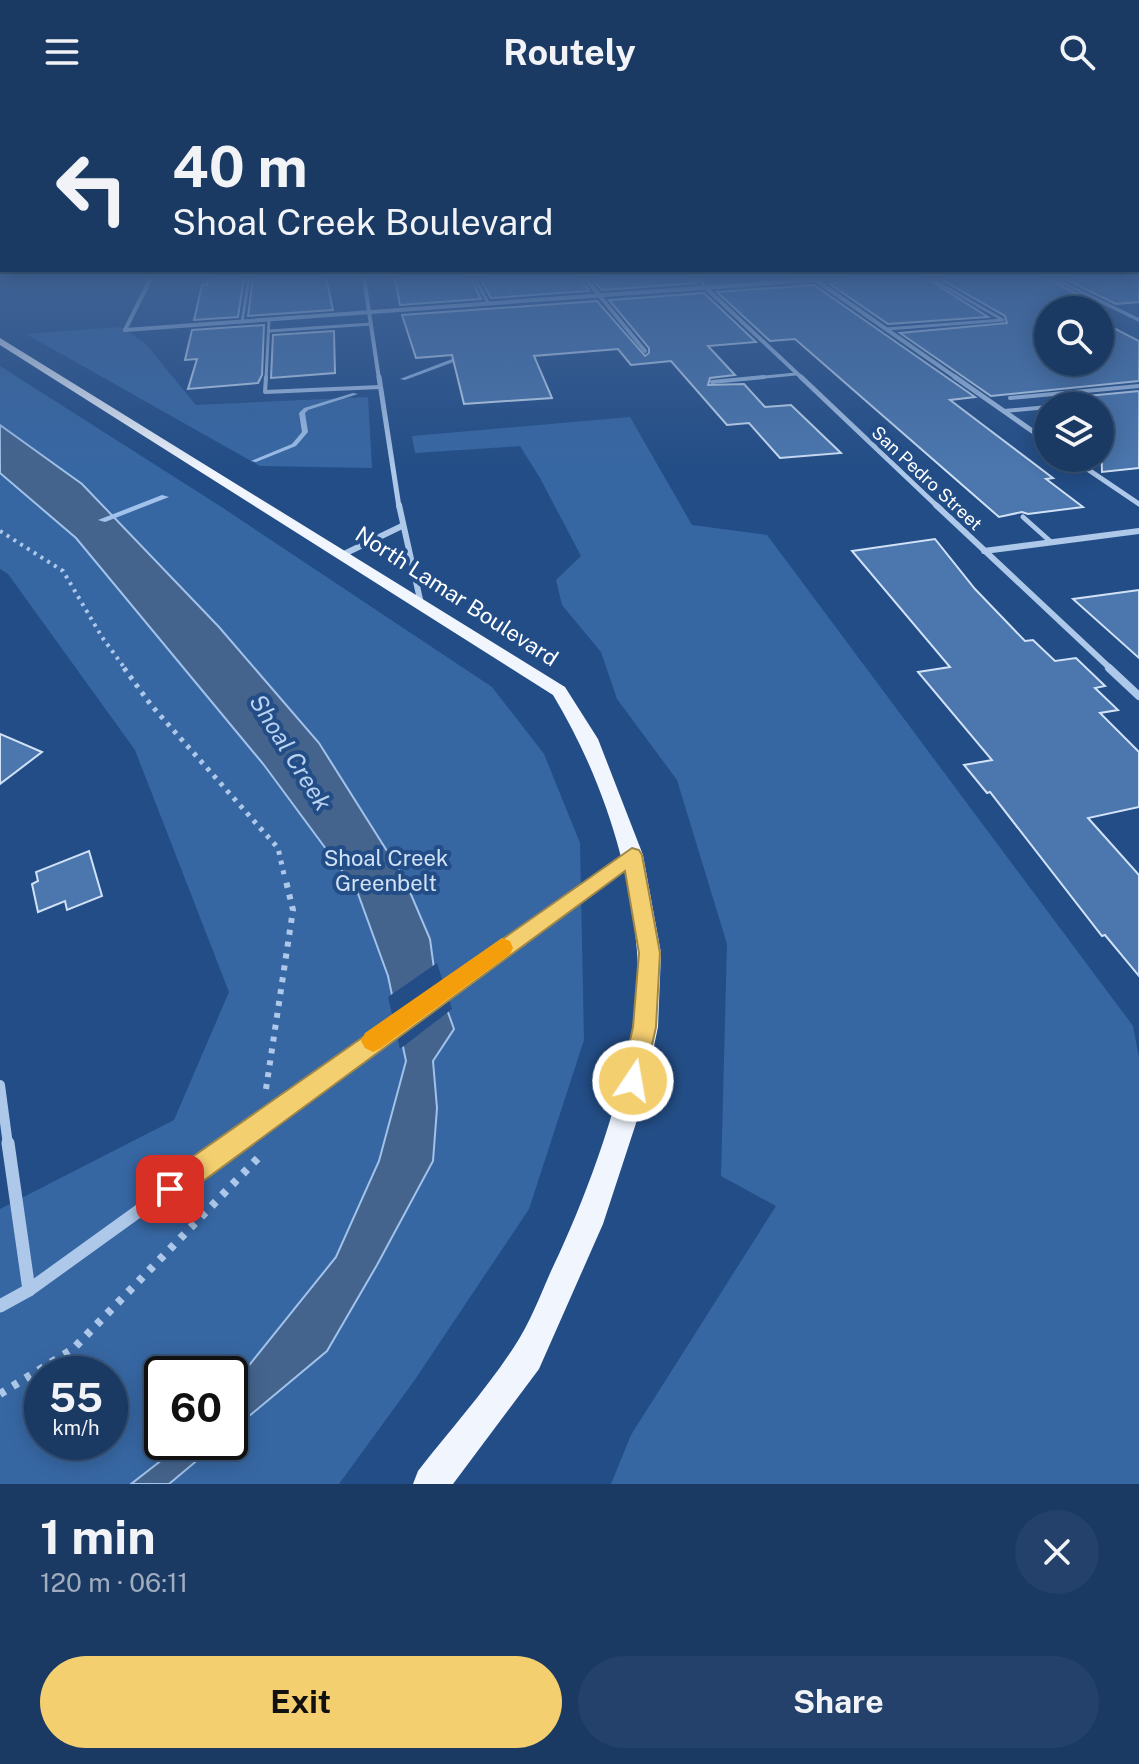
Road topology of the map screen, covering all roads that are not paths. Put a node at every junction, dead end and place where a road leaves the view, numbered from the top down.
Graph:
1 (2, 342) edge
2 (268, 342) edge
3 (374, 342) edge
4 (638, 342) edge
5 (763, 342) edge
6 (906, 342) edge
7 (645, 351) dead end
8 (796, 374) junction
9 (712, 382) dead end
10 (1139, 386) edge
11 (380, 387) junction
12 (1010, 398) dead end
13 (1034, 408) edge
14 (1004, 411) junction
15 (1034, 432) edge
16 (1092, 472) edge
17 (1139, 504) edge
18 (1023, 517) dead end
19 (402, 526) junction
20 (1139, 531) edge
21 (1051, 542) junction
22 (984, 551) junction
23 (344, 554) junction
24 (421, 604) junction
25 (1139, 696) edge
26 (632, 855) junction
27 (0, 1085) edge
28 (29, 1290) junction
29 (0, 1306) edge
30 (431, 1484) edge

1 - 23 main road, North Lamar Boulevard
2 - 11 lane
3 - 11 street
4 - 7 street
5 - 8 street, San Pedro Street
6 - 14 street
8 - 9 lane
8 - 22 street, San Pedro Street
10 - 12 lane
11 - 19 street
13 - 14 lane
14 - 15 street
16 - 17 street
18 - 21 lane
19 - 23 street
19 - 24 street
20 - 21 street
21 - 22 street
22 - 25 street, San Pedro Street
23 - 24 main road, North Lamar Boulevard
24 - 26 main road, North Lamar Boulevard
26 - 28 street
26 - 30 main road, North Lamar Boulevard
27 - 28 street
28 - 29 street

